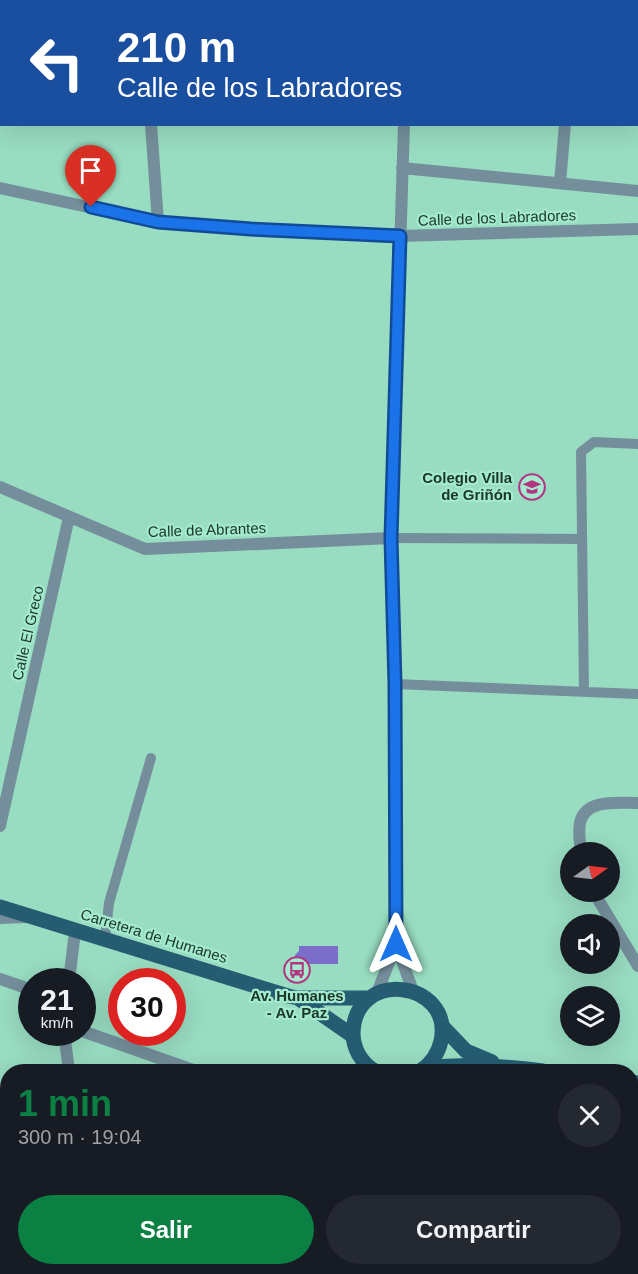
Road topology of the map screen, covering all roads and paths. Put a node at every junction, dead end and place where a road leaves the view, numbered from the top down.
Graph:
1 (151, 126) edge
2 (404, 126) edge
3 (565, 126) edge
4 (402, 168) junction
5 (560, 183) junction
6 (0, 188) edge
7 (638, 191) edge
8 (158, 222) junction
9 (638, 229) edge
10 (400, 236) junction
11 (638, 444) edge
12 (0, 487) edge
13 (69, 517) junction
14 (391, 538) junction
15 (582, 539) junction
16 (395, 684) junction
17 (584, 692) junction
18 (638, 694) edge
19 (151, 758) dead end
20 (638, 803) edge
21 (0, 826) edge
22 (581, 842) edge
23 (600, 902) edge
24 (0, 907) edge
25 (37, 918) junction
26 (0, 919) edge
27 (75, 930) junction
28 (105, 939) junction
29 (396, 944) junction
30 (638, 966) edge
31 (71, 968) edge
32 (0, 979) edge
33 (18, 985) edge
34 (413, 991) junction
35 (373, 996) junction
36 (298, 998) junction
37 (442, 1026) junction
38 (96, 1036) edge
39 (353, 1036) junction
40 (66, 1046) edge
41 (68, 1064) edge
42 (176, 1064) edge
43 (365, 1064) edge
44 (429, 1064) edge
45 (495, 1064) edge

1 - 8 street
2 - 4 street
3 - 5 street
4 - 5 street, Calle de los Labradores
4 - 10 street
5 - 7 street, Calle de los Labradores
6 - 8 street, Calle de los Labradores
8 - 10 street, Calle de los Labradores
9 - 10 street, Calle de los Labradores
10 - 14 street
11 - 15 lane
12 - 13 street, Calle de Abrantes
13 - 14 street, Calle de Abrantes
13 - 21 street, Calle El Greco
14 - 15 lane
14 - 16 street
15 - 17 lane
16 - 17 lane
16 - 29 street
17 - 18 lane
19 - 28 lane
20 - 22 street
23 - 30 street
24 - 25 main road, Carretera de Humanes
25 - 26 lane
25 - 27 main road, Carretera de Humanes
27 - 28 main road, Carretera de Humanes
27 - 31 street
28 - 36 main road, Carretera de Humanes
29 - 34 street
29 - 35 street
32 - 33 street
34 - 35 main road, Carretera de Humanes
34 - 37 main road
35 - 36 main road, Carretera de Humanes
35 - 39 main road
36 - 39 main road, Carretera de Humanes
37 - 44 main road
37 - 45 main road
38 - 42 street
39 - 43 main road
40 - 41 street

